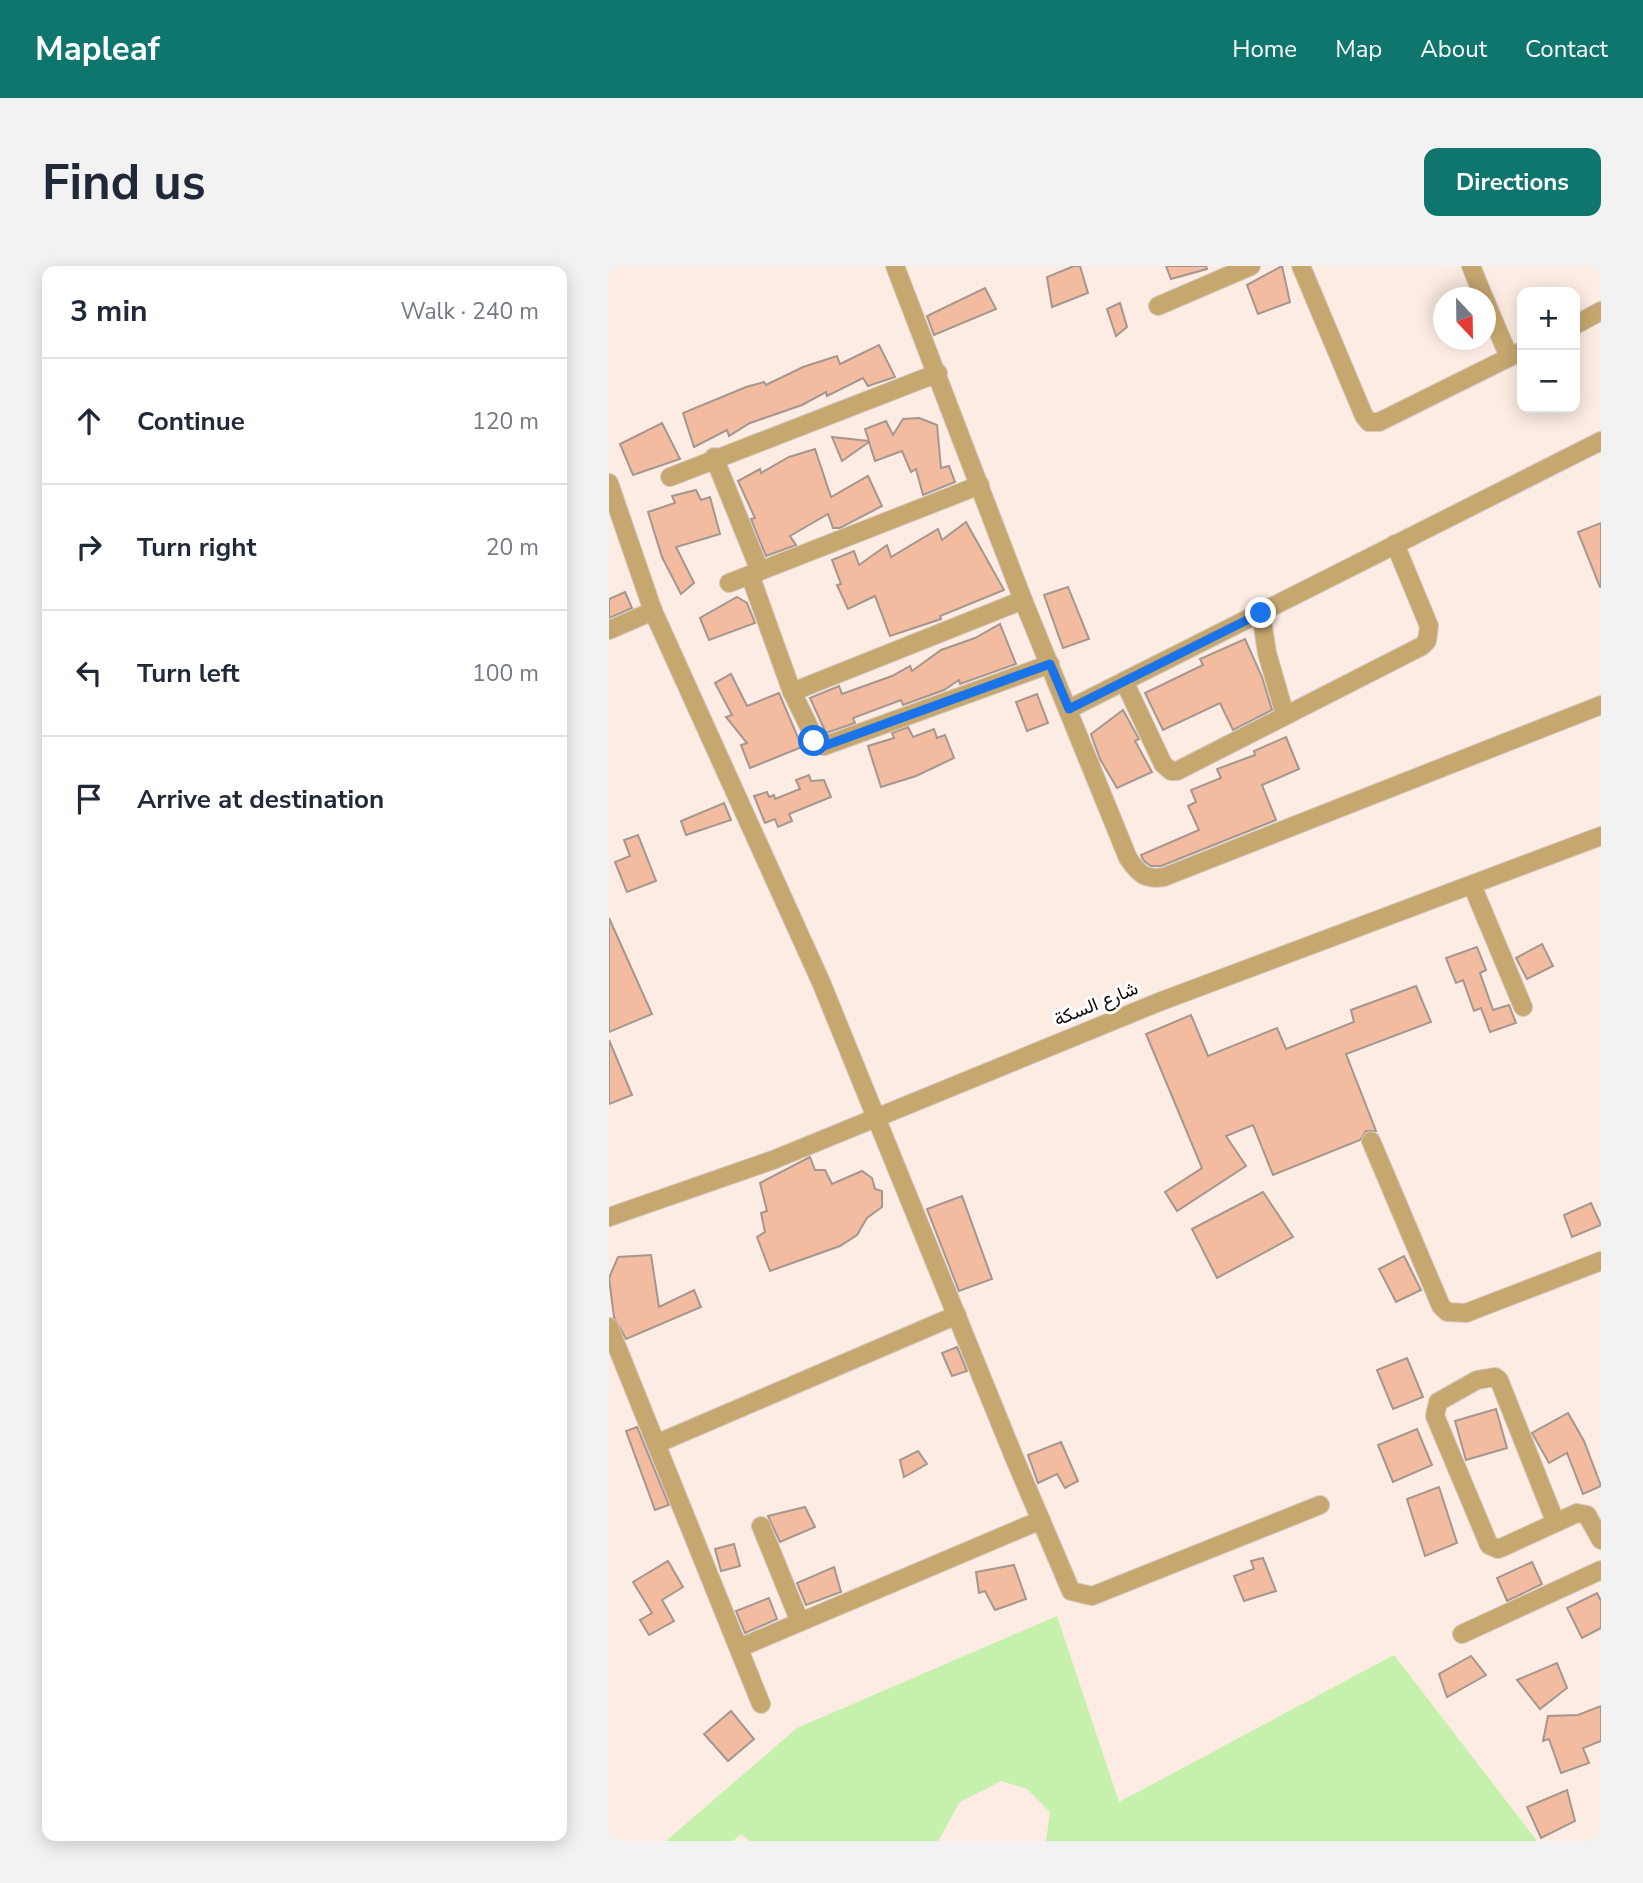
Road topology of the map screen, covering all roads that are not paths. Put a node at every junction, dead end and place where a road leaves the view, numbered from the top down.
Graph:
1 (895, 266) edge
2 (1251, 266) edge
3 (1301, 266) edge
4 (1471, 266) edge
5 (1480, 287) edge
6 (1158, 306) dead end
7 (1601, 311) edge
8 (1496, 319) edge
9 (1580, 322) edge
10 (1516, 354) edge
11 (938, 373) junction
12 (1601, 441) edge
13 (714, 457) junction
14 (670, 477) dead end
15 (609, 483) edge
16 (980, 485) junction
17 (1395, 544) junction
18 (755, 573) junction
19 (729, 583) dead end
20 (1023, 600) junction
21 (653, 611) junction
22 (1261, 613) junction
23 (609, 630) edge
24 (1050, 664) junction
25 (1125, 683) junction
26 (792, 692) junction
27 (1601, 705) edge
28 (1069, 709) junction
29 (1285, 715) junction
30 (1601, 835) edge
31 (1472, 885) junction
32 (1523, 1007) dead end
33 (877, 1117) junction
34 (1371, 1141) dead end
35 (609, 1217) edge
36 (1601, 1261) edge
37 (957, 1315) junction
38 (609, 1327) edge
39 (656, 1444) junction
40 (1320, 1505) dead end
41 (1041, 1521) junction
42 (1555, 1521) junction
43 (761, 1526) dead end
44 (1601, 1540) edge
45 (1601, 1570) edge
46 (800, 1622) junction
47 (1462, 1634) dead end
48 (739, 1648) junction
49 (761, 1704) dead end

1 - 11 street
2 - 6 street
3 - 10 street
4 - 5 street
7 - 9 street
8 - 10 street
11 - 13 street
11 - 16 street
12 - 17 street
13 - 14 street
13 - 18 street
15 - 21 street
16 - 18 street
16 - 20 street
17 - 22 street
17 - 29 street
18 - 19 street
18 - 26 street
20 - 24 street
20 - 26 street
21 - 23 street
21 - 33 street
22 - 25 street
22 - 29 street
24 - 26 street
24 - 28 street
25 - 28 street
25 - 29 street
27 - 28 street
30 - 31 street, شارع السكة
31 - 32 street
31 - 33 street, شارع السكة
33 - 35 street, شارع السكة
33 - 37 street
34 - 36 street
37 - 39 street
37 - 41 street
38 - 39 street
39 - 48 street
40 - 41 street
41 - 46 street
42 - 42 street
42 - 44 street
43 - 46 street
45 - 47 street
46 - 48 street
48 - 49 street

